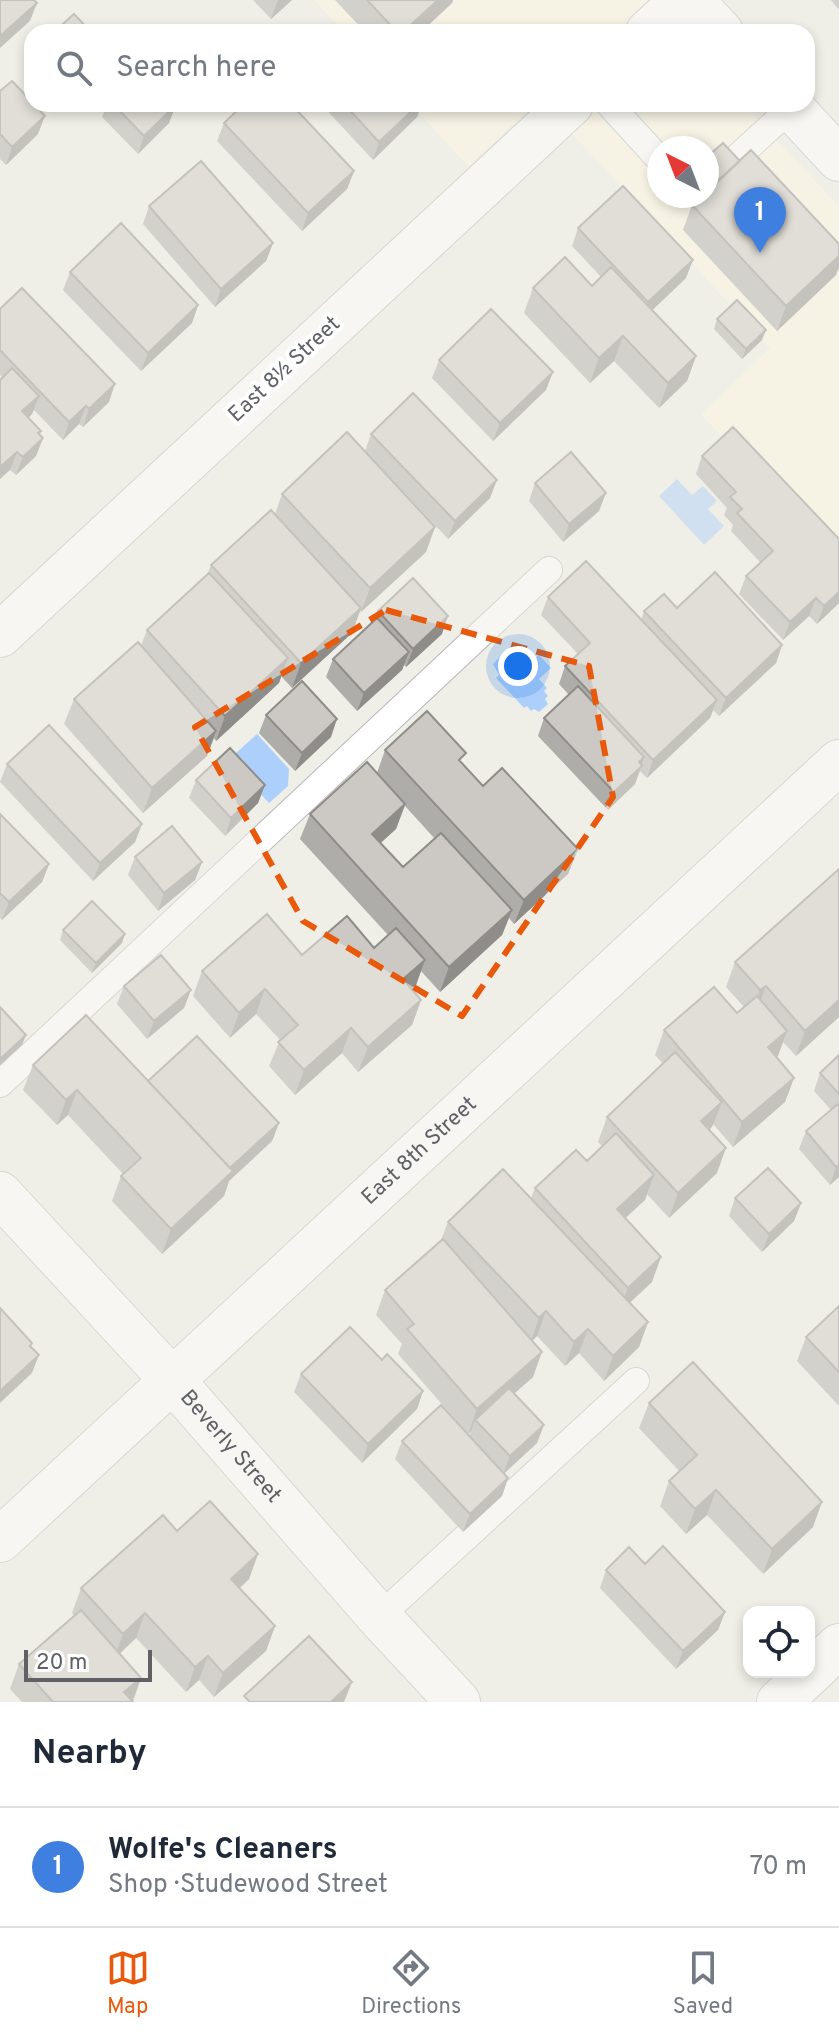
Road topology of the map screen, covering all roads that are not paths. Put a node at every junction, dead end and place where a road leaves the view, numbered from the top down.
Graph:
1 (683, 0) edge
2 (691, 0) edge
3 (657, 24) edge
4 (714, 24) edge
5 (562, 112) edge
6 (616, 112) edge
7 (784, 112) edge
8 (796, 112) edge
9 (647, 146) edge
10 (839, 159) edge
11 (719, 174) edge
12 (549, 570) dead end
13 (0, 635) edge
14 (839, 762) edge
15 (0, 1084) edge
16 (0, 1194) edge
17 (173, 1381) junction
18 (636, 1381) dead end
19 (0, 1540) edge
20 (379, 1617) junction
21 (839, 1646) edge
22 (458, 1702) edge
23 (779, 1702) edge

1 - 3 street
2 - 4 street
5 - 13 street, East 8½ Street
6 - 9 lane
7 - 11 lane
8 - 10 street
12 - 15 lane
14 - 17 street, East 8th Street
16 - 17 street, Beverly Street
17 - 19 street, East 8th Street
17 - 20 street, Beverly Street
18 - 20 lane
20 - 22 street, Beverly Street
21 - 23 street

